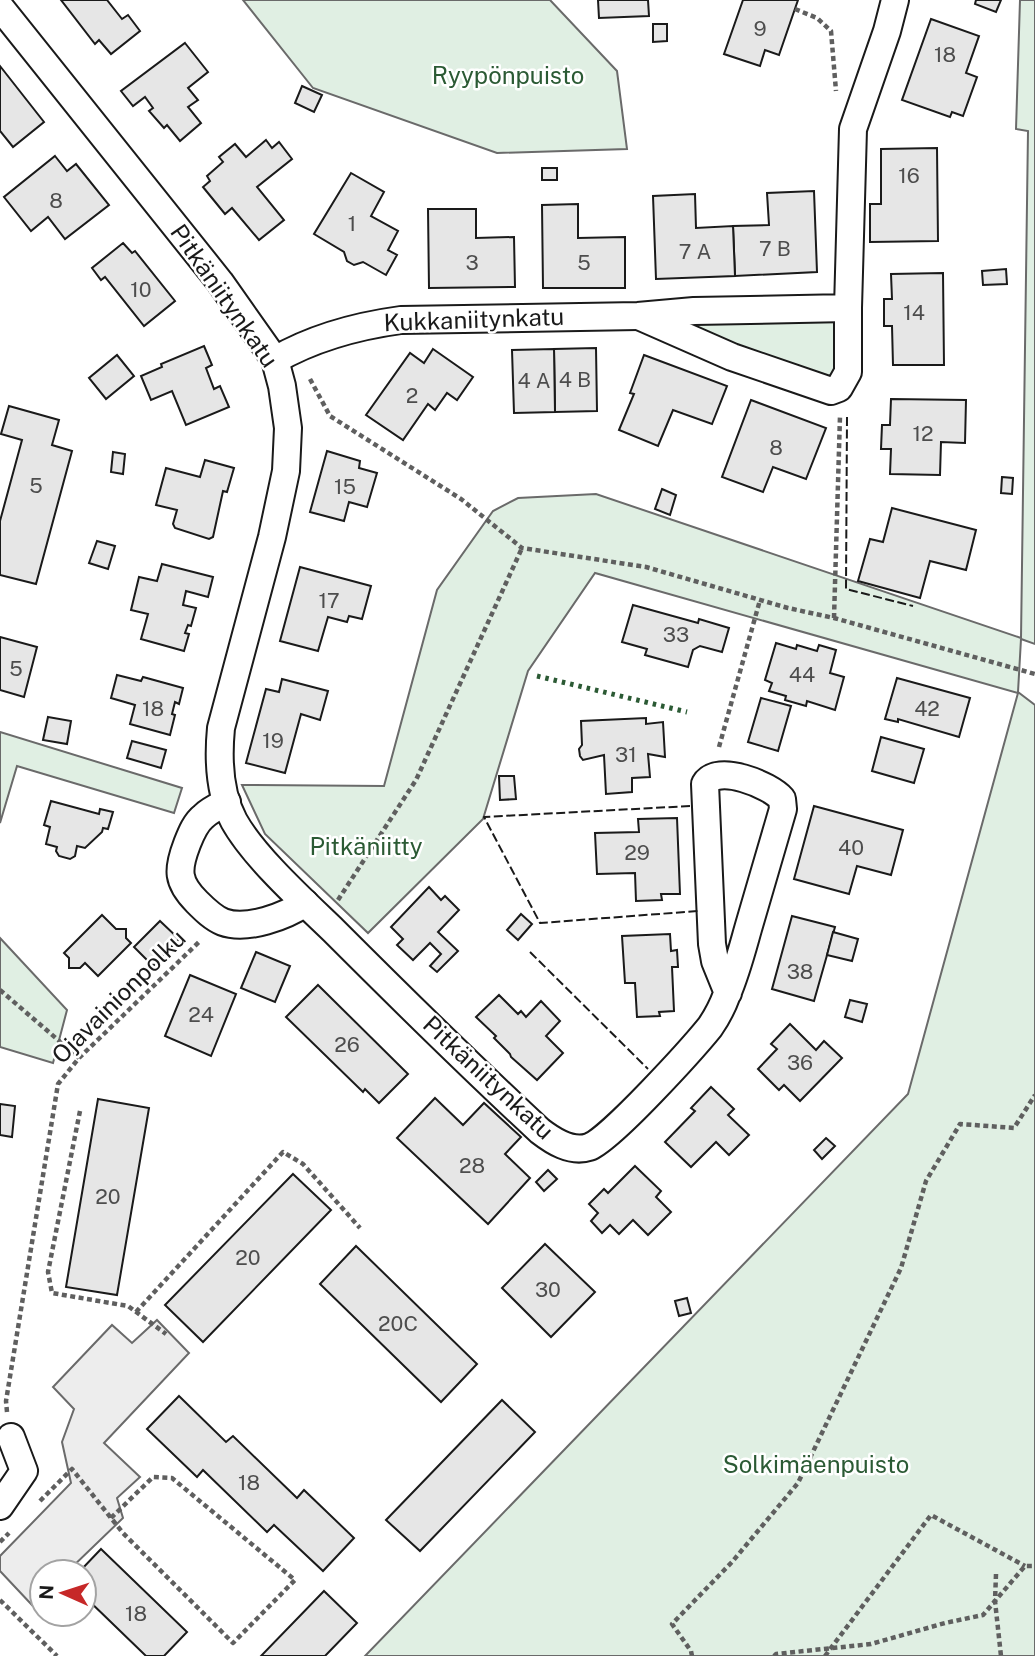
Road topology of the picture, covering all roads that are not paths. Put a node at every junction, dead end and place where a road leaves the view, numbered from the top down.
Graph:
1 (895, 0) edge
2 (0, 7) edge
3 (848, 308) junction
4 (638, 316) junction
5 (275, 360) junction
6 (227, 802) junction
7 (305, 903) junction
8 (728, 993) junction
9 (11, 1437) road end
10 (0, 1506) edge

1 - 3 street
2 - 5 street, Pitkäniitynkatu
3 - 4 street, Kukkaniitynkatu
3 - 4 street, Kukkaniitynkatu
4 - 5 street, Kukkaniitynkatu
5 - 6 street, Pitkäniitynkatu
6 - 7 street, Pitkäniitynkatu
6 - 7 street
7 - 8 street, Pitkäniitynkatu
8 - 8 street, Pitkäniitynkatu
9 - 10 street

